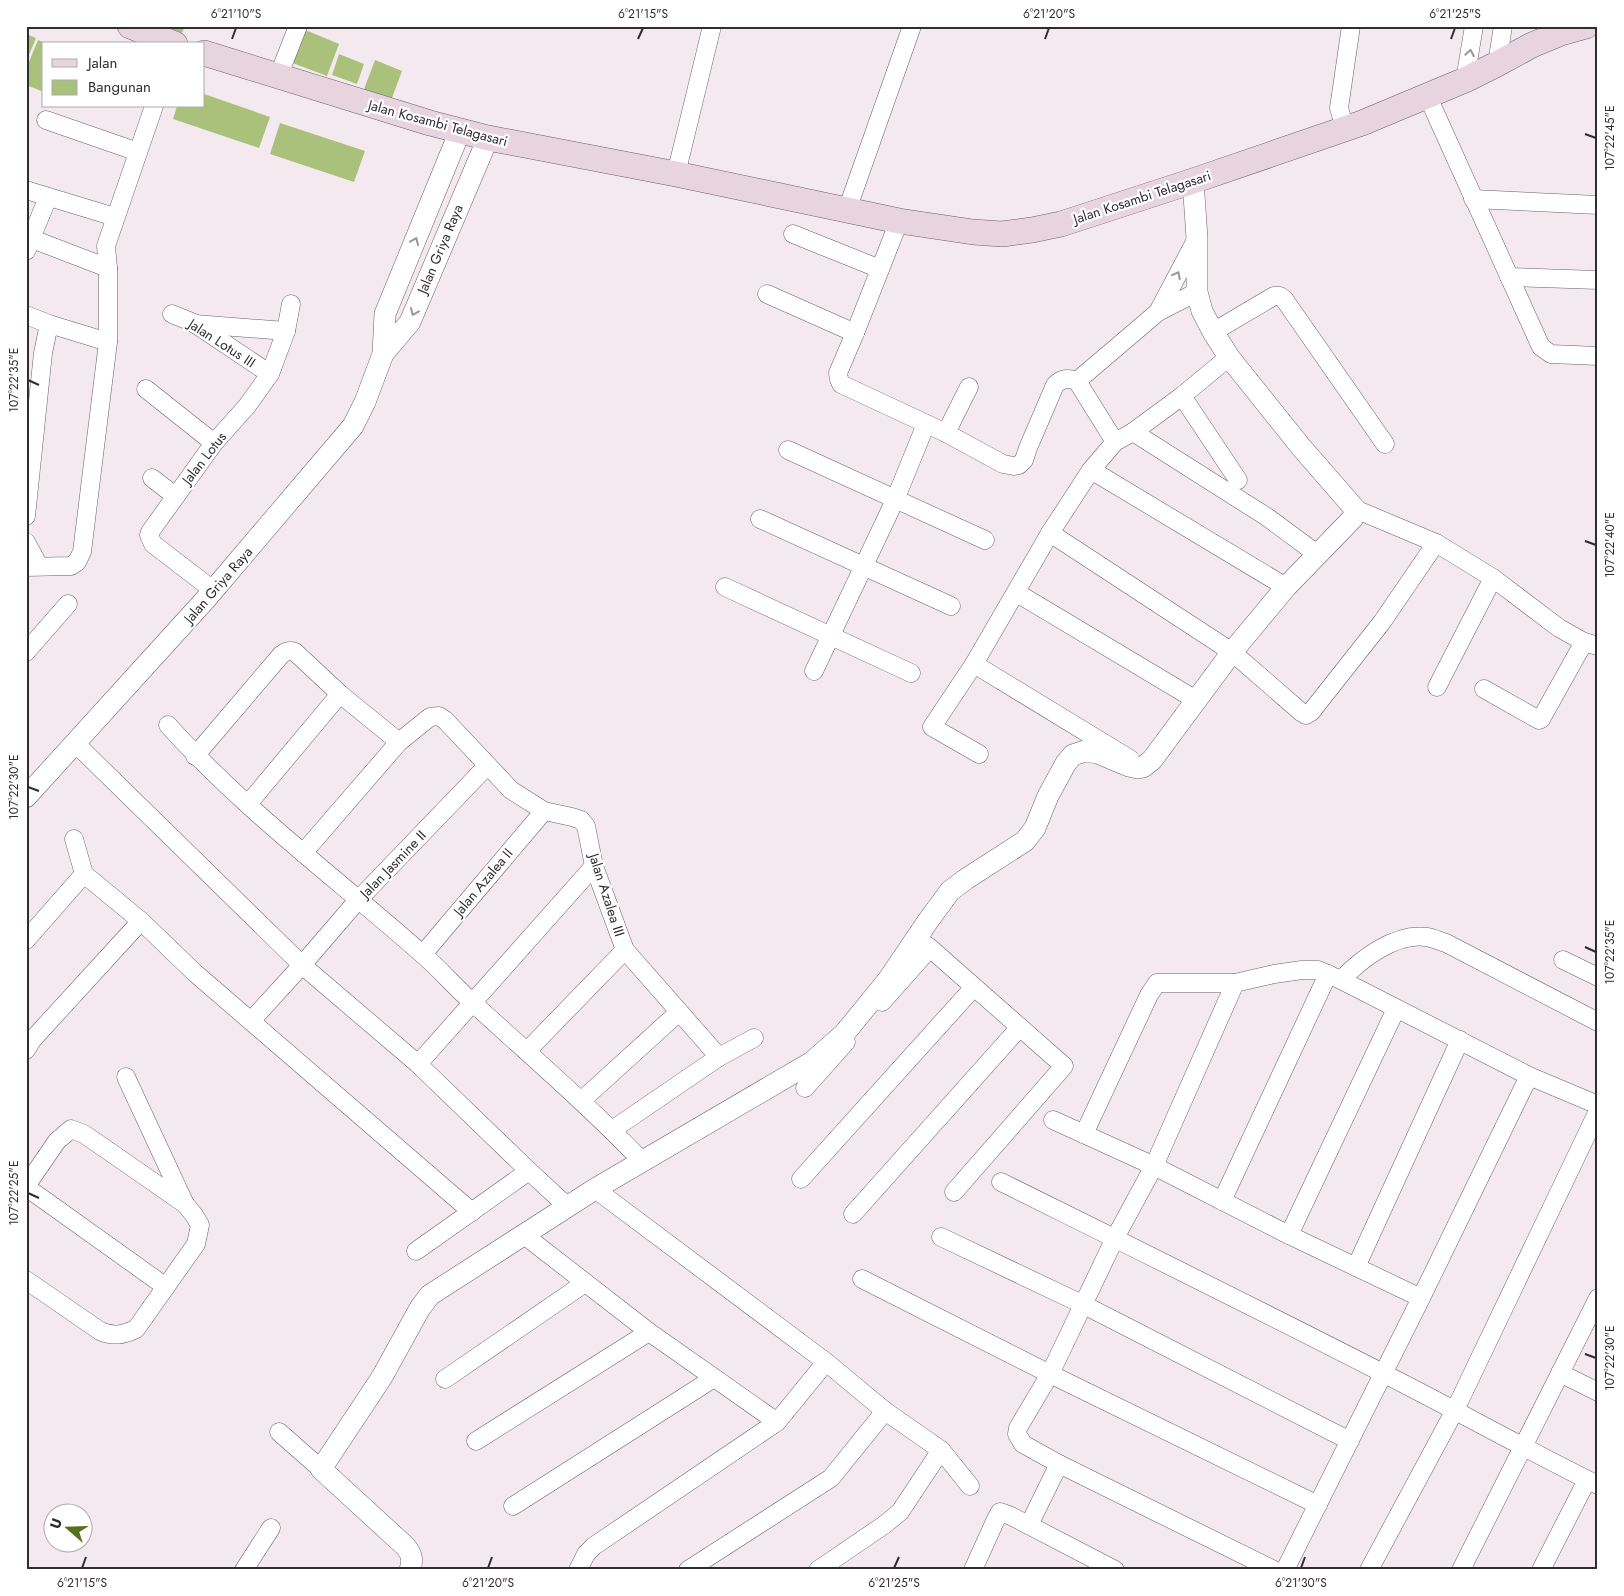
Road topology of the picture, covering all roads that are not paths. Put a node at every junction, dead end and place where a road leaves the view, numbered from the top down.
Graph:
1 (130, 26) edge
2 (298, 26) edge
3 (712, 26) edge
4 (912, 26) edge
5 (1351, 26) edge
6 (1474, 26) edge
7 (1503, 26) edge
8 (1586, 26) edge
9 (170, 42) edge
10 (205, 53) edge
11 (1497, 64) junction
12 (278, 77) junction
13 (1465, 80) junction
14 (1428, 96) junction
15 (153, 108) edge
16 (46, 120) dead end
17 (1345, 129) junction
18 (460, 131) junction
19 (488, 138) junction
20 (138, 152) junction
21 (449, 159) junction
22 (474, 168) junction
23 (676, 174) junction
24 (1192, 181) junction
25 (26, 190) edge
26 (48, 197) junction
27 (1473, 199) junction
28 (1598, 205) edge
29 (847, 210) junction
30 (115, 217) junction
31 (899, 221) junction
32 (793, 234) dead end
33 (1197, 238) junction
34 (29, 245) edge
35 (108, 268) junction
36 (880, 269) junction
37 (1508, 277) junction
38 (1598, 280) edge
39 (1197, 292) junction
40 (767, 294) dead end
41 (291, 304) dead end
42 (1158, 312) junction
43 (172, 314) dead end
44 (26, 315) edge
45 (49, 324) junction
46 (194, 324) junction
47 (286, 330) junction
48 (1213, 332) junction
49 (856, 333) junction
50 (108, 342) junction
51 (42, 353) junction
52 (383, 354) junction
53 (1598, 356) edge
54 (1229, 357) junction
55 (26, 372) edge
56 (270, 374) junction
57 (1077, 381) junction
58 (969, 388) dead end
59 (146, 389) dead end
60 (1182, 396) junction
61 (926, 424) junction
62 (1133, 432) junction
63 (946, 433) junction
64 (1116, 442) junction
65 (214, 443) junction
66 (1385, 444) dead end
67 (788, 450) dead end
68 (28, 468) edge
69 (1091, 470) junction
70 (152, 478) dead end
71 (1238, 480) dead end
72 (175, 496) junction
73 (895, 500) junction
74 (1355, 509) junction
75 (26, 516) edge
76 (760, 519) dead end
77 (1050, 534) junction
78 (985, 540) dead end
79 (26, 542) edge
80 (1436, 543) junction
81 (1317, 554) junction
82 (33, 566) edge
83 (863, 567) junction
84 (1493, 578) junction
85 (725, 587) dead end
86 (1286, 587) junction
87 (1017, 593) junction
88 (209, 595) junction
89 (68, 604) dead end
90 (950, 606) dead end
91 (831, 636) junction
92 (1591, 644) edge
93 (26, 652) edge
94 (1232, 652) junction
95 (974, 664) junction
96 (814, 671) dead end
97 (911, 673) dead end
98 (1436, 687) dead end
99 (1484, 689) dead end
100 (340, 694) junction
101 (1196, 700) junction
102 (168, 725) dead end
103 (399, 742) junction
104 (76, 744) junction
105 (979, 754) dead end
106 (195, 756) junction
107 (488, 766) junction
108 (1143, 767) junction
109 (26, 797) edge
110 (248, 804) junction
111 (544, 811) junction
112 (74, 839) dead end
113 (303, 853) junction
114 (594, 866) junction
115 (84, 874) junction
116 (358, 900) junction
117 (141, 922) junction
118 (26, 940) edge
119 (923, 943) junction
120 (625, 950) junction
121 (423, 954) junction
122 (1563, 960) dead end
123 (302, 965) junction
124 (1334, 977) junction
125 (1598, 977) edge
126 (1235, 983) junction
127 (974, 987) junction
128 (472, 1002) junction
129 (1396, 1009) junction
130 (679, 1012) junction
131 (251, 1021) junction
132 (1598, 1022) edge
133 (1020, 1027) junction
134 (754, 1038) dead end
135 (1460, 1040) junction
136 (26, 1050) edge
137 (527, 1051) junction
138 (719, 1057) junction
139 (418, 1064) junction
140 (1529, 1076) junction
141 (126, 1077) dead end
142 (797, 1082) junction
143 (581, 1101) junction
144 (1598, 1105) edge
145 (1598, 1111) edge
146 (1053, 1120) dead end
147 (612, 1130) junction
148 (1084, 1134) junction
149 (642, 1161) junction
150 (1154, 1166) junction
151 (529, 1171) junction
152 (801, 1179) dead end
153 (1001, 1182) dead end
154 (26, 1186) edge
155 (595, 1189) junction
156 (954, 1192) dead end
157 (1222, 1201) junction
158 (185, 1204) junction
159 (568, 1207) junction
160 (472, 1212) junction
161 (853, 1214) dead end
162 (524, 1235) junction
163 (1289, 1235) junction
164 (941, 1237) dead end
165 (1115, 1238) junction
166 (416, 1251) dead end
167 (1356, 1267) junction
168 (862, 1279) dead end
169 (26, 1280) edge
170 (585, 1283) junction
171 (166, 1287) junction
172 (1421, 1298) junction
173 (1084, 1305) junction
174 (1596, 1308) edge
175 (649, 1332) junction
176 (826, 1362) junction
177 (1560, 1373) junction
178 (1050, 1374) junction
179 (1383, 1374) junction
180 (714, 1378) junction
181 (445, 1379) dead end
182 (1598, 1392) edge
183 (1454, 1410) junction
184 (885, 1411) junction
185 (777, 1422) junction
186 (279, 1432) dead end
187 (476, 1441) dead end
188 (1350, 1441) junction
189 (1522, 1448) junction
190 (941, 1450) junction
191 (1059, 1464) junction
192 (321, 1469) junction
193 (1592, 1482) edge
194 (970, 1486) dead end
195 (1318, 1505) junction
196 (513, 1506) dead end
197 (1029, 1525) junction
198 (271, 1528) dead end
199 (244, 1570) edge
200 (410, 1570) edge
201 (578, 1570) edge
202 (688, 1570) edge
203 (818, 1570) edge
204 (973, 1570) edge
205 (1115, 1570) edge
206 (1274, 1570) edge
207 (1285, 1570) edge
208 (1370, 1570) edge
209 (1461, 1570) edge
210 (1541, 1570) edge

1 - 9 main road
2 - 12 street
3 - 23 street
4 - 29 street
5 - 17 street
13 -> 6 street
7 - 11 street
8 - 11 main road, Jalan Kosambi Telagasari
10 - 12 main road, Jalan Kosambi Telagasari
11 - 13 main road, Jalan Kosambi Telagasari
12 - 18 main road, Jalan Kosambi Telagasari
13 - 14 main road, Jalan Kosambi Telagasari
14 - 17 main road, Jalan Kosambi Telagasari
14 - 27 street
15 - 20 street
16 - 20 street
17 - 24 main road, Jalan Kosambi Telagasari
18 - 19 main road, Jalan Kosambi Telagasari
18 - 21 street, Jalan Griya Raya
19 - 22 street, Jalan Griya Raya
19 - 23 main road, Jalan Kosambi Telagasari
20 - 30 street
21 - 22 street
52 -> 21 street, Jalan Griya Raya
22 -> 52 street, Jalan Griya Raya
23 - 29 main road, Jalan Kosambi Telagasari
24 - 31 main road, Jalan Kosambi Telagasari
24 - 33 street
25 - 26 street
26 - 30 street
26 - 34 street
27 - 28 street
27 - 37 street
29 - 31 main road, Jalan Kosambi Telagasari
30 - 35 street
31 - 36 street
32 - 36 street
33 - 39 street
42 -> 33 street
34 - 35 street
35 - 50 street
36 - 49 street
37 - 38 street
37 - 53 street
39 - 42 street
39 - 48 street
40 - 49 street
41 - 47 street, Jalan Lotus
42 - 57 street
43 - 46 street, Jalan Lotus III
44 - 45 street
45 - 50 street
45 - 51 street
46 - 47 street
46 - 56 street, Jalan Lotus III
47 - 56 street, Jalan Lotus
48 - 54 street
48 - 66 street
49 - 61 street
50 - 82 street
51 - 55 street
51 - 68 street
52 - 88 street, Jalan Griya Raya
54 - 60 street
54 - 74 street
56 - 65 street, Jalan Lotus
57 - 63 street
57 - 64 street
58 - 63 street
59 - 65 street
60 - 62 street
60 - 71 street
61 - 63 street
61 - 73 street
62 - 64 street
62 - 81 street
64 - 69 street
65 - 72 street, Jalan Lotus
67 - 73 street
68 - 75 street
69 - 77 street
69 - 86 street
70 - 72 street
72 - 88 street, Jalan Lotus
73 - 78 street
73 - 83 street
74 - 80 street
74 - 81 street
76 - 83 street
77 - 87 street
77 - 94 street
79 - 82 street
80 - 84 street
80 - 94 street
81 - 86 street
83 - 90 street
83 - 91 street
84 - 92 street
84 - 98 street
85 - 91 street
86 - 94 street
87 - 95 street
87 - 101 street
88 - 104 street, Jalan Griya Raya
89 - 93 street
91 - 96 street
91 - 97 street
92 - 99 street
94 - 101 street
95 - 105 street
95 - 108 street
100 - 103 street
100 - 106 street
100 - 110 street
101 - 108 street
102 - 106 street
103 - 107 street, Jalan Azalea III
103 - 113 street
104 - 109 street, Jalan Griya Raya
104 - 123 street
106 - 110 street
107 - 111 street, Jalan Azalea III
107 - 116 street, Jalan Jasmine II
108 - 119 street
110 - 113 street
111 - 114 street, Jalan Azalea III
111 - 121 street, Jalan Azalea II
112 - 115 street
113 - 116 street
114 - 120 street, Jalan Azalea III
114 - 128 street
115 - 117 street
115 - 118 street
116 - 121 street
116 - 123 street, Jalan Jasmine II
117 - 131 street
117 - 136 street
119 - 127 street
119 - 142 street
119 - 142 street
120 - 130 street, Jalan Azalea III
120 - 137 street
121 - 128 street
122 - 125 street
123 - 131 street, Jalan Jasmine II
123 - 139 street
124 - 126 street
124 - 129 street
124 - 132 street
124 - 157 street
126 - 148 street
126 - 150 street
127 - 133 street
127 - 152 street
128 - 137 street
128 - 139 street
129 - 135 street
129 - 163 street
130 - 138 street, Jalan Azalea III
130 - 143 street
131 - 160 street
133 - 156 street
133 - 161 street
134 - 138 street
135 - 140 street
135 - 167 street
137 - 143 street
138 - 147 street
139 - 151 street
140 - 144 street
140 - 172 street
141 - 158 street
142 - 149 street
143 - 147 street
145 - 183 street
146 - 148 street
147 - 149 street
148 - 150 street
149 - 155 street
150 - 157 street
150 - 165 street
151 - 159 street
151 - 160 street
153 - 165 street
154 - 158 street
154 - 171 street
155 - 159 street
155 - 176 street
157 - 163 street
158 - 171 street
159 - 162 street
160 - 166 street
162 - 170 street
162 - 192 street
163 - 167 street
164 - 173 street
165 - 173 street
165 - 179 street
167 - 172 street
168 - 178 street
169 - 171 street
170 - 175 street
170 - 181 street
172 - 179 street
173 - 178 street
173 - 188 street
174 - 177 street
175 - 180 street
175 - 187 street
176 - 184 street
176 - 185 street
177 - 182 street
177 - 189 street
178 - 191 street
178 - 195 street
179 - 183 street
179 - 188 street
180 - 185 street
180 - 196 street
183 - 189 street
183 - 208 street
184 - 190 street
184 - 202 street
185 - 201 street
186 - 192 street
188 - 195 street
189 - 193 street
189 - 209 street
190 - 194 street
190 - 203 street
191 - 197 street
191 - 206 street
192 - 200 street
193 - 210 street
195 - 207 street
197 - 204 street
197 - 205 street
198 - 199 street

